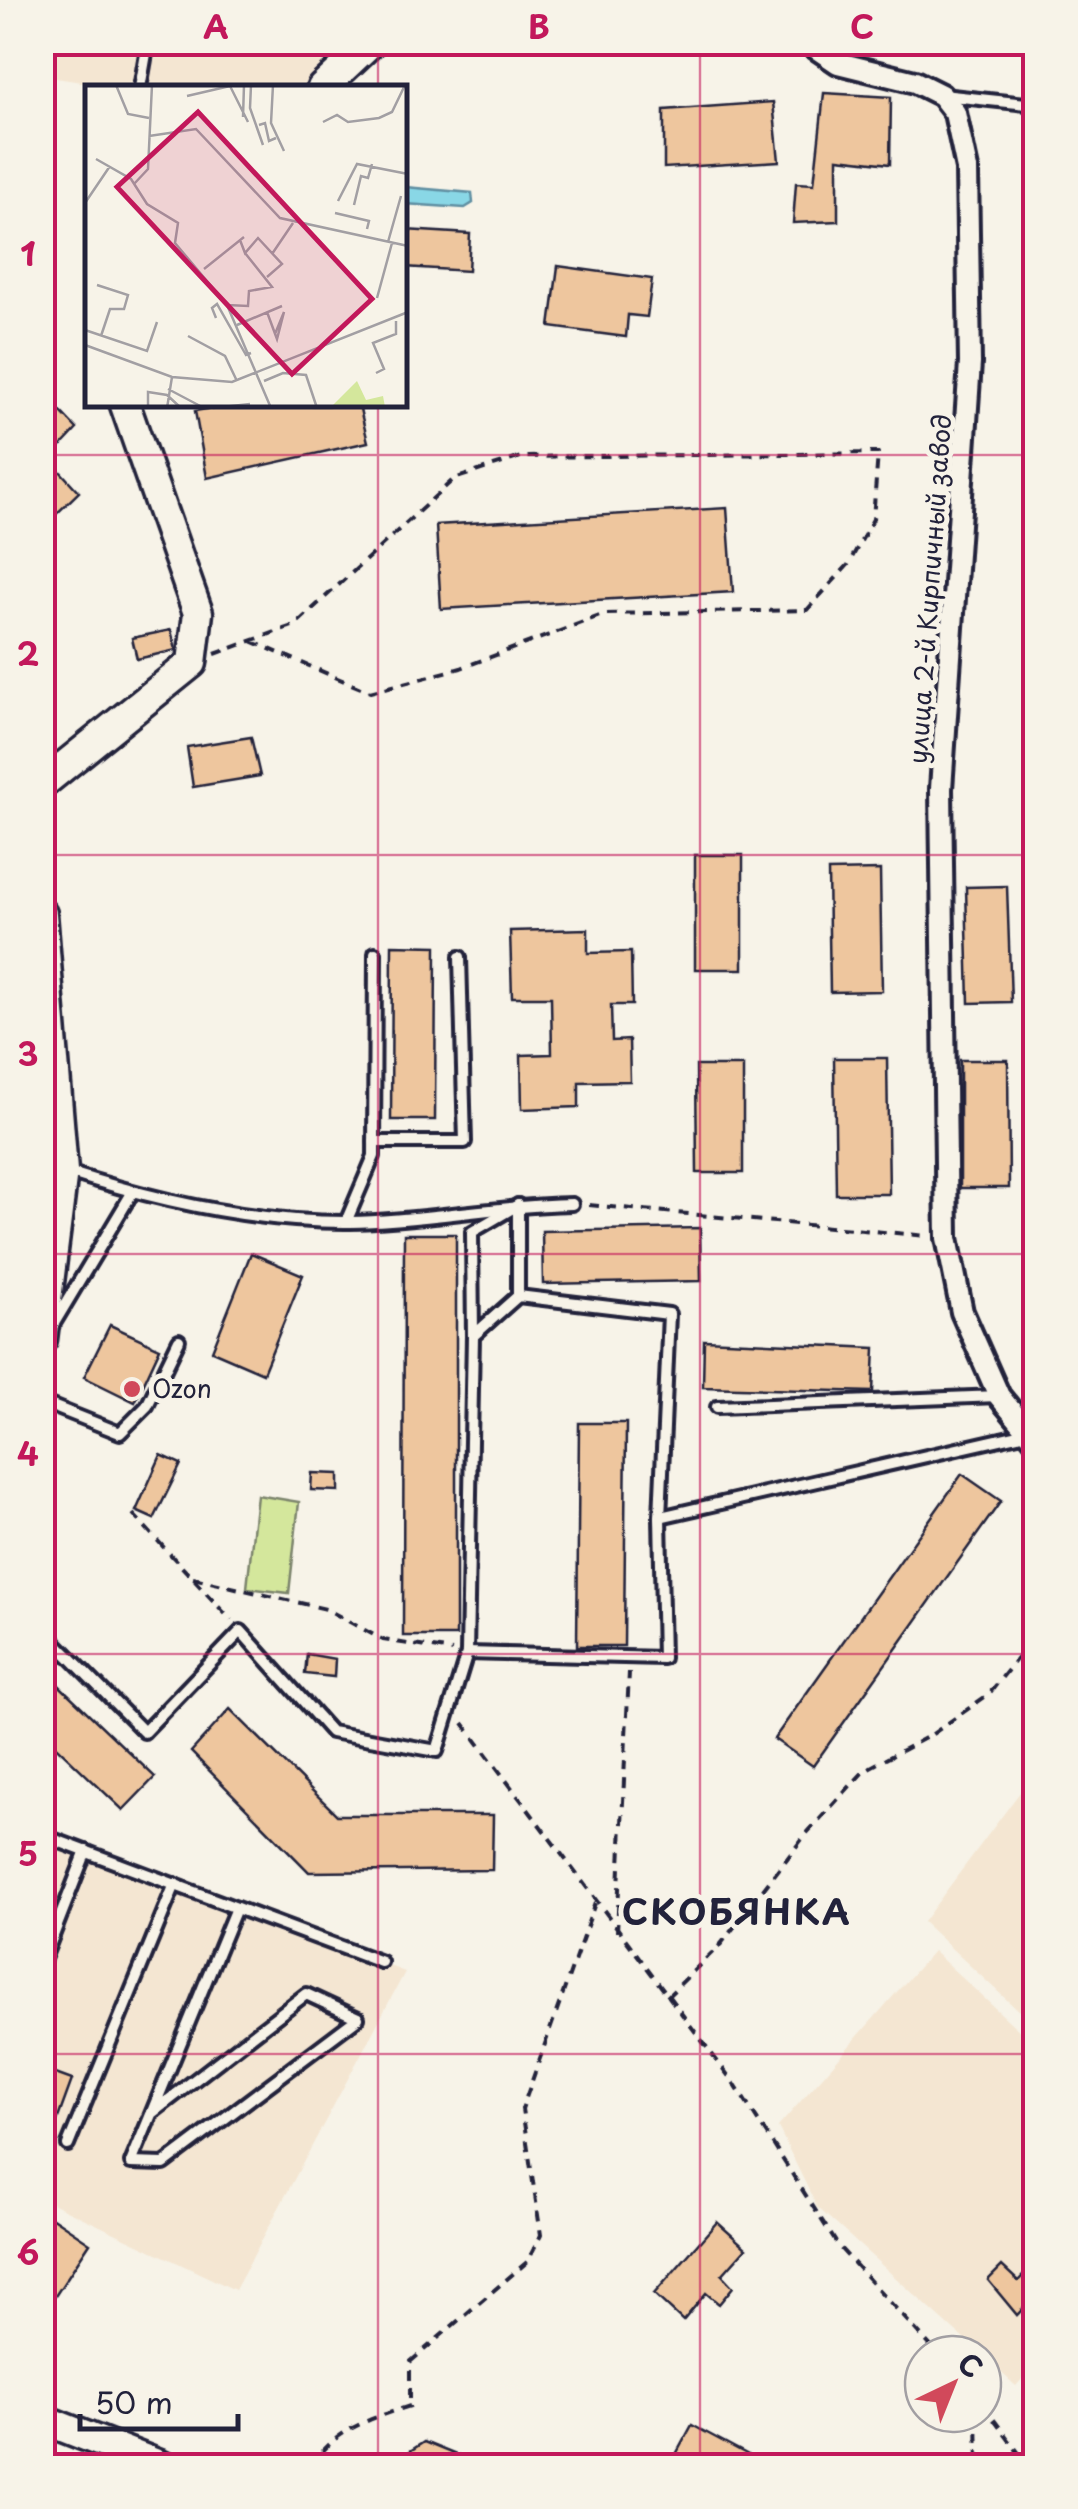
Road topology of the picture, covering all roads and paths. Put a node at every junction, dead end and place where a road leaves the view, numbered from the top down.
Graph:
1 (148, 42) edge
2 (371, 42) edge
3 (806, 42) edge
4 (141, 85) edge
5 (325, 85) edge
6 (941, 95) junction
7 (1036, 105) edge
8 (126, 408) edge
9 (251, 641) junction
10 (192, 662) junction
11 (42, 784) edge
12 (42, 914) edge
13 (374, 952) dead end
14 (460, 957) dead end
15 (374, 1142) junction
16 (63, 1171) junction
17 (132, 1192) junction
18 (518, 1204) junction
19 (572, 1204) joint
20 (346, 1222) junction
21 (948, 1238) junction
22 (518, 1296) junction
23 (472, 1336) junction
24 (179, 1340) dead end
25 (42, 1341) edge
26 (1000, 1396) junction
27 (42, 1402) edge
28 (717, 1407) dead end
29 (1032, 1437) edge
30 (132, 1514) dead end
31 (660, 1518) junction
32 (194, 1578) junction
33 (42, 1628) edge
34 (241, 1630) junction
35 (1036, 1634) edge
36 (467, 1653) junction
37 (630, 1658) junction
38 (451, 1706) junction
39 (42, 1834) edge
40 (86, 1851) junction
41 (175, 1884) junction
42 (595, 1902) junction
43 (236, 1908) junction
44 (617, 1932) junction
45 (381, 1962) dead end
46 (42, 1964) edge
47 (667, 1997) junction
48 (152, 2113) junction
49 (68, 2145) dead end
50 (919, 2334) edge
51 (42, 2419) edge
52 (1003, 2432) edge
53 (977, 2434) edge
54 (162, 2466) edge
55 (312, 2466) edge
56 (978, 2466) edge
57 (1036, 2466) edge

1 - 4 lane
2 - 5 street
3 - 6 street
6 - 7 lane
6 - 21 street, улица 2-й Кирпичный завод
8 - 10 street
9 - 9 path
9 - 10 path
10 - 11 street
12 - 16 street
13 - 15 lane
14 - 15 lane
15 - 20 lane
16 - 17 lane
16 - 25 street
17 - 20 lane
17 - 25 lane
18 - 19 lane
18 - 20 lane
18 - 22 lane
18 - 23 lane
19 - 21 path
21 - 26 street, улица 2-й Кирпичный завод
22 - 23 lane
22 - 31 lane
23 - 36 lane
24 - 27 lane
26 - 28 lane
26 - 29 street, улица 2-й Кирпичный завод
29 - 31 lane
30 - 32 path
31 - 37 lane
32 - 34 path
32 - 36 path
33 - 34 lane
34 - 38 lane
35 - 47 path
36 - 37 lane
36 - 38 lane
37 - 44 path
38 - 42 path
39 - 40 lane
40 - 41 lane
40 - 46 lane
41 - 43 lane
41 - 49 lane
42 - 44 path
42 - 55 path
43 - 45 lane
43 - 48 lane
44 - 47 path
47 - 50 path
48 - 48 lane
51 - 54 street
52 - 57 path
53 - 56 path

